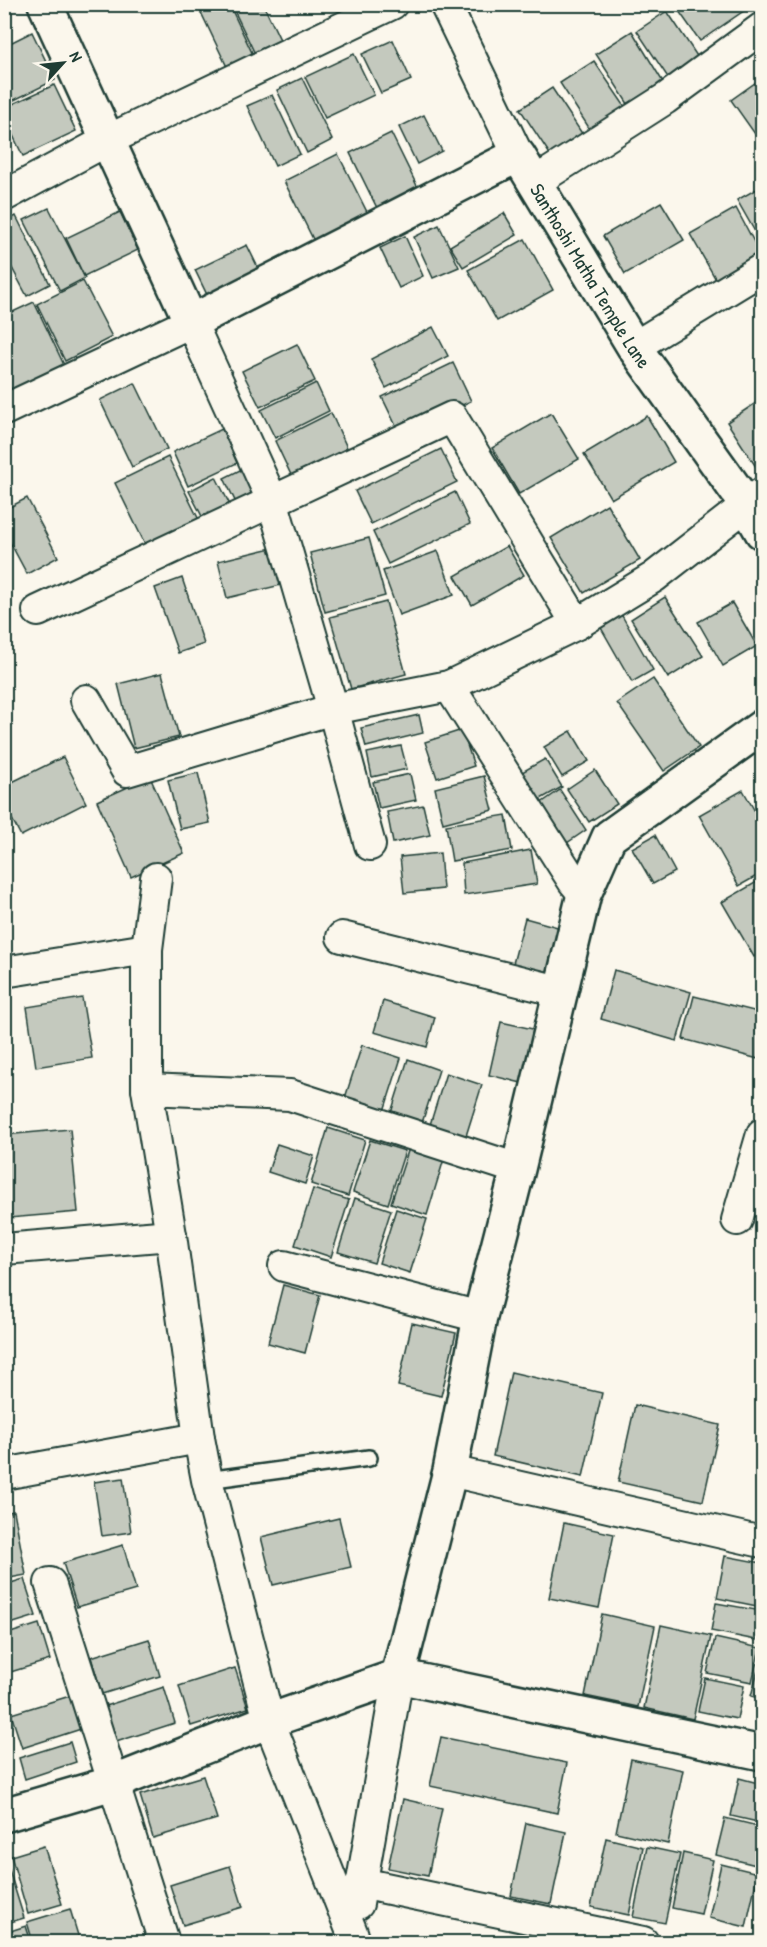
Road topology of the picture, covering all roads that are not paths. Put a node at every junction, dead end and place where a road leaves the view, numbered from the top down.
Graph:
1 (45, 4) edge
2 (392, 4) edge
3 (445, 4) edge
4 (762, 28) edge
5 (108, 140) junction
6 (527, 168) junction
7 (4, 196) edge
8 (762, 269) edge
9 (191, 322) junction
10 (634, 347) junction
11 (4, 410) edge
12 (754, 499) edge
13 (272, 500) junction
14 (762, 532) edge
15 (38, 611) dead end
16 (577, 624) junction
17 (449, 686) junction
18 (86, 700) dead end
19 (333, 709) junction
20 (762, 727) edge
21 (370, 845) dead end
22 (156, 878) dead end
23 (584, 894) junction
24 (342, 937) dead end
25 (147, 949) junction
26 (4, 972) edge
27 (559, 992) junction
28 (147, 1089) junction
29 (762, 1134) edge
30 (518, 1169) junction
31 (737, 1220) dead end
32 (171, 1235) junction
33 (4, 1249) edge
34 (284, 1266) dead end
35 (480, 1317) junction
36 (199, 1438) junction
37 (369, 1458) dead end
38 (450, 1471) junction
39 (4, 1474) edge
40 (207, 1480) junction
41 (762, 1542) edge
42 (50, 1583) dead end
43 (398, 1676) junction
44 (269, 1721) junction
45 (762, 1753) edge
46 (113, 1783) junction
47 (4, 1815) edge
48 (361, 1883) junction
49 (352, 1939) edge
50 (164, 1942) edge
51 (643, 1942) edge

1 - 5 street
2 - 5 street
3 - 6 street, Santhoshi Matha Temple Lane
4 - 6 street
5 - 7 street
5 - 9 street
6 - 9 street
6 - 10 street, Santhoshi Matha Temple Lane
8 - 10 street
9 - 11 street
9 - 13 street
10 - 12 street, Santhoshi Matha Temple Lane
12 - 14 street, Santhoshi Matha Temple Lane
12 - 16 street
13 - 15 street
13 - 16 street
13 - 19 street
16 - 17 street
17 - 19 street
17 - 23 street
18 - 19 street
19 - 21 street
20 - 23 street
22 - 25 street
23 - 27 street
24 - 27 street
25 - 26 street
25 - 28 street
27 - 30 street
28 - 30 street
28 - 32 street
29 - 31 street
30 - 35 street
32 - 33 street
32 - 36 street
34 - 35 street
35 - 38 street
36 - 39 street
36 - 40 street
37 - 40 lane
38 - 41 street
38 - 43 street
40 - 44 street
42 - 46 street
43 - 44 street
43 - 45 street
43 - 48 street
44 - 46 street
44 - 49 street
46 - 47 street
46 - 50 street
48 - 49 street
48 - 51 street

